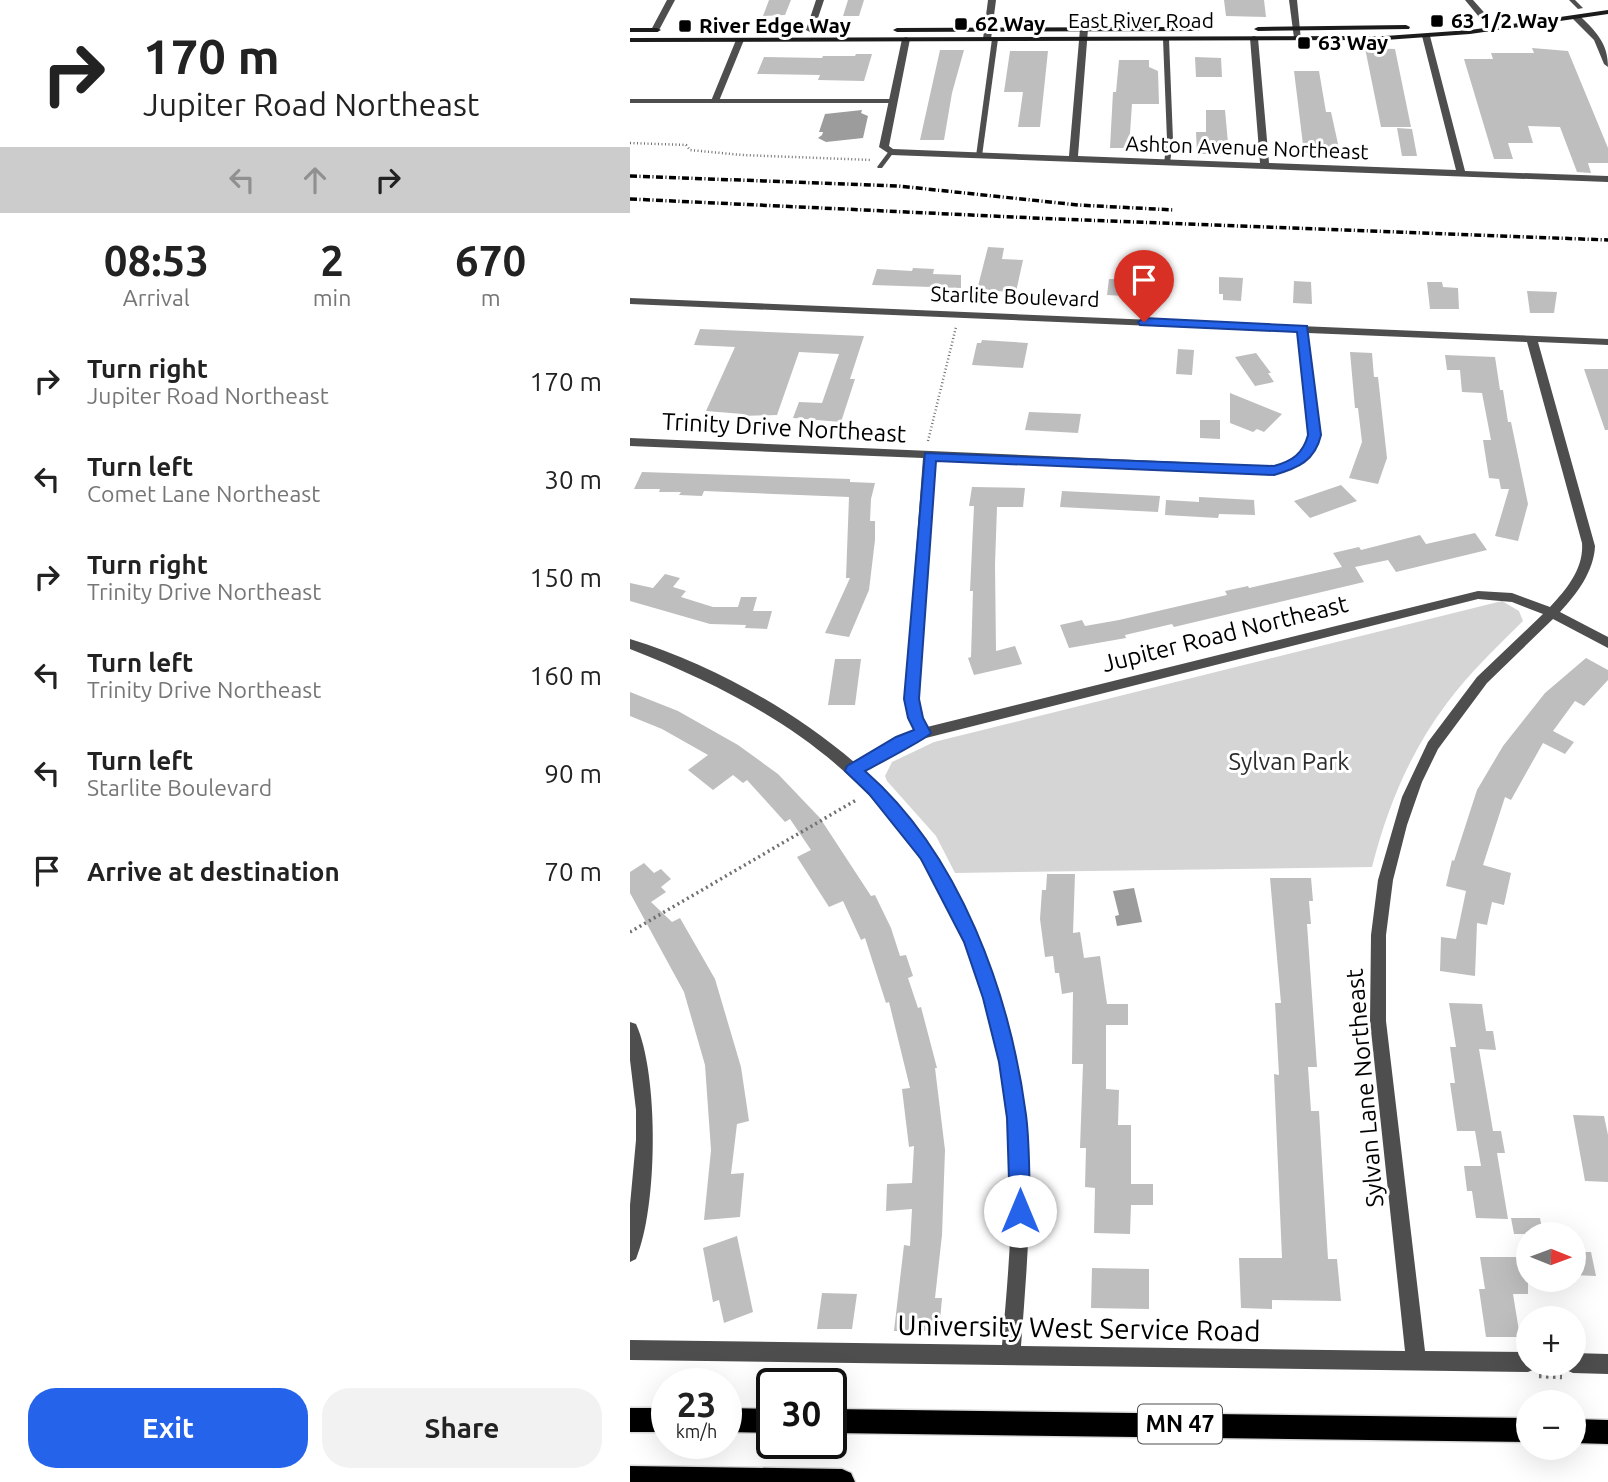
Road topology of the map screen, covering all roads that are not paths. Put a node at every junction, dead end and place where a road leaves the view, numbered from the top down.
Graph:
1 (671, 0) edge
2 (820, 0) edge
3 (992, 0) edge
4 (1293, 0) edge
5 (1469, 0) edge
6 (1572, 0) edge
7 (1608, 4) edge
8 (1608, 12) edge
9 (1578, 13) junction
10 (1487, 21) junction
11 (988, 29) junction
12 (1297, 29) junction
13 (630, 30) edge
14 (655, 30) junction
15 (810, 30) junction
16 (1084, 34) junction
17 (1426, 36) junction
18 (1254, 38) junction
19 (1298, 38) junction
20 (906, 39) junction
21 (991, 39) junction
22 (1166, 39) junction
23 (630, 40) edge
24 (740, 40) junction
25 (1608, 64) edge
26 (630, 101) edge
27 (715, 101) junction
28 (894, 101) junction
29 (979, 156) junction
30 (1073, 160) junction
31 (1167, 163) junction
32 (1265, 166) junction
33 (1461, 173) junction
34 (1608, 179) edge
35 (630, 301) edge
36 (1302, 328) junction
37 (1532, 339) junction
38 (1608, 342) edge
39 (630, 442) edge
40 (923, 456) junction
41 (1551, 613) junction
42 (1608, 643) edge
43 (630, 644) edge
44 (923, 733) junction
45 (853, 771) junction
46 (630, 1029) edge
47 (630, 1253) edge
48 (630, 1350) edge
49 (1011, 1355) junction
50 (1416, 1360) junction
51 (1516, 1362) edge
52 (1586, 1363) edge
53 (1608, 1364) edge
54 (630, 1420) edge
55 (651, 1420) edge
56 (847, 1421) edge
57 (1516, 1430) edge
58 (1586, 1431) edge
59 (1608, 1432) edge
60 (630, 1479) edge
61 (842, 1482) edge

1 - 14 street
2 - 15 street
3 - 11 street
4 - 12 street
5 - 10 street
6 - 9 lane
7 - 9 main road, East River Road
8 - 9 main road, East River Road
9 - 10 main road, East River Road
9 - 17 main road, East River Road
9 - 25 street
10 - 12 main road, East River Road
11 - 15 main road, East River Road
11 - 16 main road, East River Road
11 - 21 street
12 - 16 main road, East River Road
12 - 19 street
13 - 14 main road, East River Road
14 - 15 main road, East River Road
16 - 21 main road, East River Road
16 - 22 main road, East River Road
16 - 30 street
17 - 19 main road, East River Road
17 - 33 street
18 - 19 main road, East River Road
18 - 22 main road, East River Road
18 - 32 street
20 - 21 main road, East River Road
20 - 24 main road, East River Road
20 - 28 street
21 - 29 lane
22 - 31 lane
23 - 24 main road, East River Road
24 - 27 street
26 - 27 lane
27 - 28 lane
28 - 29 street, Ashton Avenue Northeast
29 - 30 street, Ashton Avenue Northeast
30 - 31 street, Ashton Avenue Northeast
31 - 32 street, Ashton Avenue Northeast
32 - 33 street, Ashton Avenue Northeast
33 - 34 street, Ashton Avenue Northeast
35 - 36 street, Starlite Boulevard
36 - 37 street, Starlite Boulevard
36 - 40 street, Trinity Drive Northeast
37 - 38 street, Starlite Boulevard
37 - 41 street, Sylvan Lane Northeast
39 - 40 street, Trinity Drive Northeast
40 - 44 street
41 - 42 street, Jupiter Road Northeast
41 - 44 street, Jupiter Road Northeast
41 - 50 street, Sylvan Lane Northeast
43 - 45 street
44 - 45 street, Jupiter Road Northeast
45 - 49 street
46 - 47 street
48 - 49 street, University West Service Road
49 - 50 street, University West Service Road
50 - 51 street, University West Service Road
52 - 53 street
54 - 55 main road
56 - 57 main road, MN 47
58 - 59 main road
60 - 61 main road

